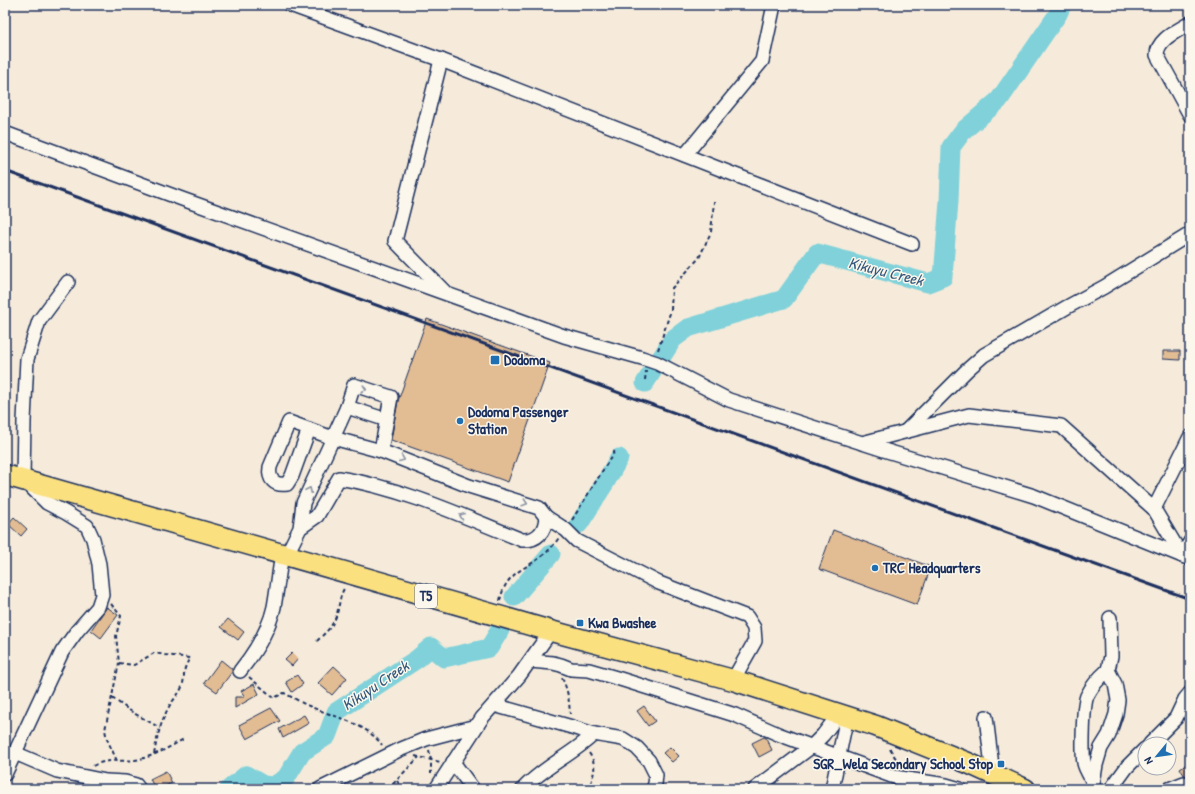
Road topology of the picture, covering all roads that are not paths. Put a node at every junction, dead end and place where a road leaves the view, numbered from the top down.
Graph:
1 (290, 5) edge
2 (774, 5) edge
3 (1190, 23) edge
4 (441, 60) junction
5 (1190, 115) edge
6 (5, 133) edge
7 (684, 155) junction
8 (1190, 234) edge
9 (912, 244) dead end
10 (68, 282) dead end
11 (447, 294) junction
12 (347, 406) junction
13 (387, 420) junction
14 (310, 429) dead end
15 (907, 431) junction
16 (1190, 437) edge
17 (333, 438) junction
18 (862, 443) junction
19 (381, 451) junction
20 (887, 451) junction
21 (14, 477) edge
22 (1154, 509) junction
23 (546, 517) junction
24 (300, 528) junction
25 (1190, 542) edge
26 (284, 555) junction
27 (1186, 557) edge
28 (1110, 618) dead end
29 (552, 632) junction
30 (530, 661) junction
31 (1108, 670) junction
32 (240, 671) road end
33 (733, 680) junction
34 (1190, 693) edge
35 (494, 705) junction
36 (843, 715) junction
37 (986, 717) dead end
38 (476, 726) junction
39 (594, 734) junction
40 (1158, 736) edge
41 (810, 747) junction
42 (15, 752) junction
43 (1137, 756) edge
44 (838, 757) junction
45 (452, 763) junction
46 (5, 774) edge
47 (993, 774) junction
48 (433, 783) edge
49 (1184, 783) dead end
50 (1093, 786) edge
51 (139, 789) edge
52 (320, 789) edge
53 (473, 789) edge
54 (523, 789) edge
55 (653, 789) edge
56 (755, 789) edge
57 (832, 789) edge
58 (960, 789) edge
59 (1025, 789) edge
60 (1112, 789) edge
61 (1169, 789) edge

1 - 4 street
2 - 7 street
3 - 5 street
4 - 7 street
4 - 11 street
6 - 11 street
7 - 9 street
8 - 15 street
10 - 21 street
11 - 18 street
12 - 13 street
12 -> 13 street
12 - 17 street
13 - 19 street
14 - 17 street
15 - 18 street
15 - 20 street
15 - 22 street
16 - 22 street
17 - 19 street
24 -> 17 street
18 - 20 street
19 -> 23 street
20 - 27 street
21 - 26 highway, T5
21 - 42 street
22 - 27 street
23 -> 24 street
23 - 33 street
24 - 26 street
25 - 27 street
26 - 29 highway, T5
26 - 32 street
28 - 31 street
29 - 30 street
29 - 33 highway, T5
30 - 35 street
30 - 41 street
31 - 50 street
31 - 50 street
33 - 36 highway, T5
34 - 40 street
35 - 38 street
35 - 39 street
36 - 41 street
36 - 44 street
36 - 47 highway, T5
37 - 47 street
38 - 45 street
38 - 52 street
39 - 54 street
39 - 55 street
41 - 44 street
41 - 56 street
42 - 46 street
42 - 51 street
43 - 60 street
44 - 57 street
44 - 58 street
45 - 48 street
45 - 53 street
47 - 59 highway, T5
49 - 61 street

